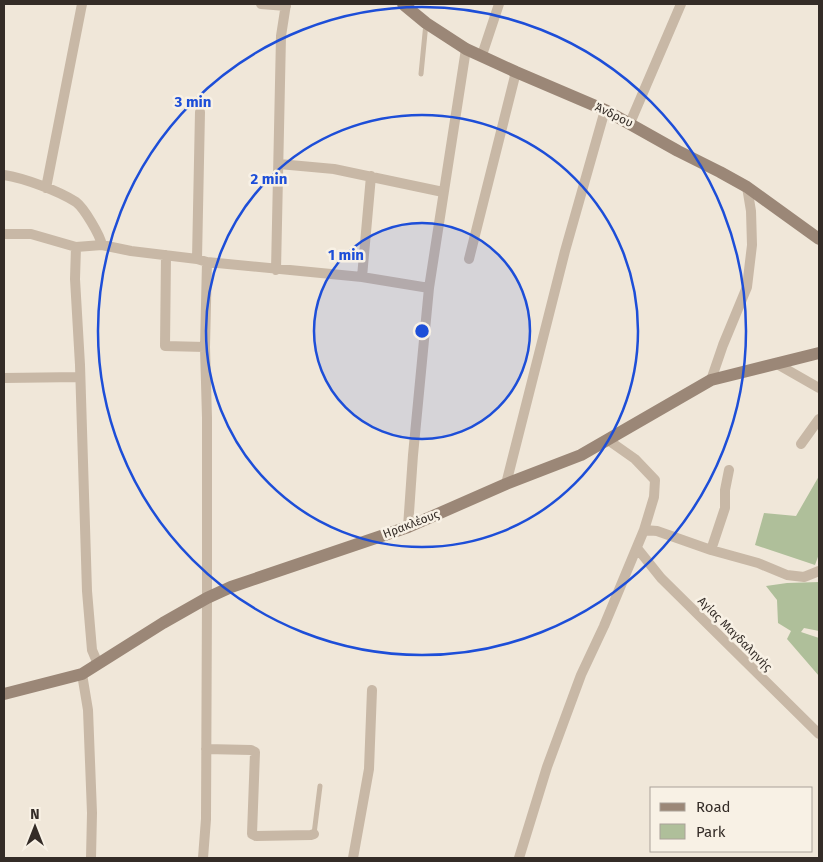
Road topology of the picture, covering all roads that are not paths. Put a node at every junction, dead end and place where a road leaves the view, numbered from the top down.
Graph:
1 (82, 4) edge
2 (261, 4) edge
3 (403, 4) edge
4 (499, 4) edge
5 (681, 4) edge
6 (286, 5) edge
7 (416, 9) edge
8 (426, 23) junction
9 (466, 49) junction
10 (482, 55) junction
11 (516, 72) junction
12 (421, 74) dead end
13 (605, 110) junction
14 (200, 112) dead end
15 (630, 123) junction
16 (279, 164) junction
17 (4, 175) edge
18 (370, 176) junction
19 (747, 187) junction
20 (46, 188) junction
21 (443, 192) junction
22 (4, 234) edge
23 (819, 238) edge
24 (102, 245) junction
25 (76, 247) junction
26 (166, 255) junction
27 (469, 259) dead end
28 (202, 260) junction
29 (276, 270) junction
30 (362, 277) junction
31 (429, 288) junction
32 (205, 347) junction
33 (819, 353) edge
34 (777, 364) junction
35 (80, 377) junction
36 (4, 378) edge
37 (711, 380) junction
38 (819, 388) edge
39 (819, 419) edge
40 (608, 440) junction
41 (800, 444) dead end
42 (729, 470) dead end
43 (506, 484) junction
44 (408, 527) junction
45 (644, 530) junction
46 (637, 548) junction
47 (711, 550) junction
48 (819, 572) edge
49 (208, 598) junction
50 (98, 664) junction
51 (82, 674) junction
52 (372, 690) dead end
53 (4, 694) edge
54 (819, 734) edge
55 (206, 749) junction
56 (320, 786) dead end
57 (314, 834) joint
58 (91, 858) edge
59 (203, 858) edge
60 (353, 858) edge
61 (519, 858) edge

1 - 20 street
2 - 6 street
3 - 7 street, Άνδρου
4 - 10 street
5 - 15 street
6 - 16 street
7 - 8 street, Άνδρου
8 - 9 street, Άνδρου
8 - 12 lane
9 - 10 street, Άνδρου
9 - 21 street
10 - 11 street, Άνδρου
11 - 13 street, Άνδρου
11 - 27 street
13 - 15 street, Άνδρου
13 - 43 street
14 - 28 street
15 - 19 street, Άνδρου
16 - 18 street
16 - 29 street
17 - 20 street
18 - 21 street
18 - 30 street
19 - 23 street, Άνδρου
19 - 37 street
20 - 24 street
21 - 31 street
22 - 25 street
24 - 25 street
24 - 26 street
25 - 35 street
26 - 28 street
26 - 32 street
28 - 29 street
28 - 32 street
29 - 30 street
30 - 31 street
31 - 44 street
32 - 49 street
33 - 34 street, Ηρακλέους
34 - 37 street, Ηρακλέους
34 - 38 street
35 - 36 street
35 - 50 street
37 - 40 street, Ηρακλέους
39 - 41 street
40 - 43 street, Ηρακλέους
40 - 45 street
42 - 47 street
43 - 44 street, Ηρακλέους
44 - 49 street, Ηρακλέους
45 - 46 street
45 - 47 street
46 - 54 street, Αγίας Μαγδαληνής
46 - 61 street
47 - 48 street
49 - 50 street, Ηρακλέους
49 - 55 street
50 - 51 street, Ηρακλέους
51 - 53 street, Ηρακλέους
51 - 58 street
52 - 60 street
55 - 57 street
55 - 59 street
56 - 57 lane

